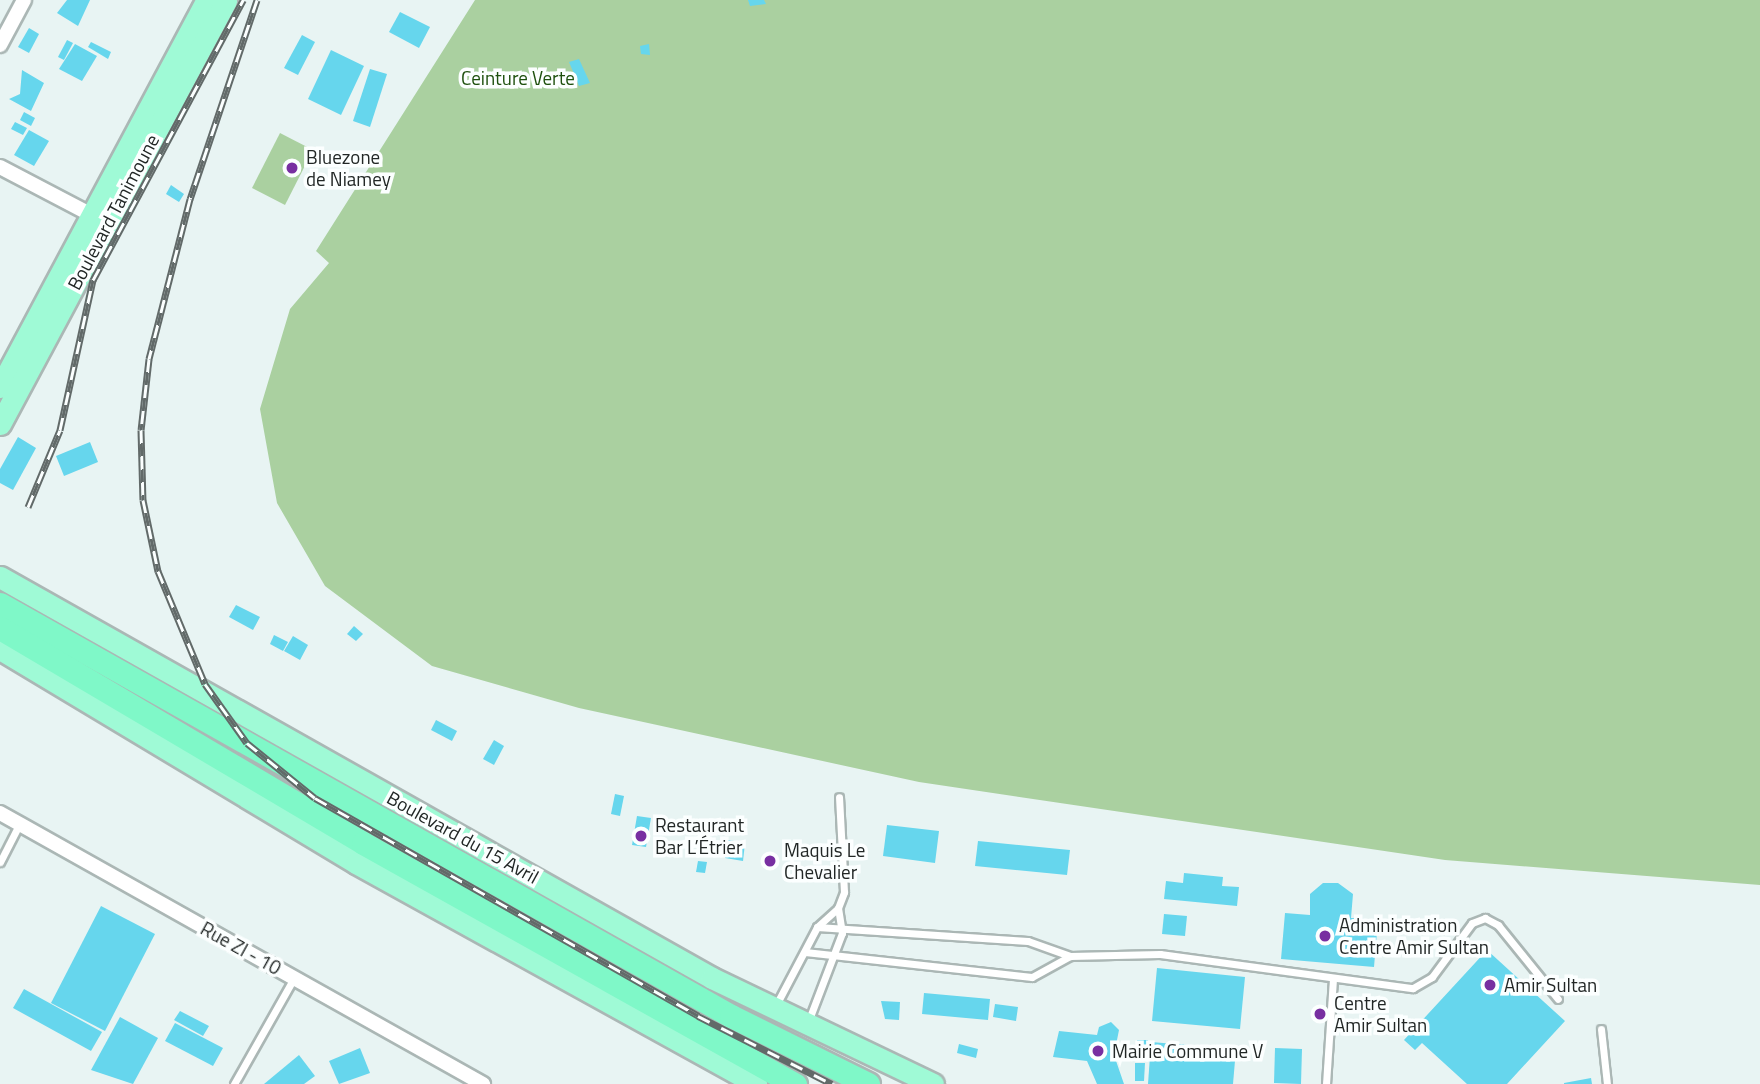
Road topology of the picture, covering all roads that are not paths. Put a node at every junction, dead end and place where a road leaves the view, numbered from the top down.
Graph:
1 (24, 0) edge
2 (207, 0) edge
3 (226, 0) edge
4 (0, 45) edge
5 (0, 167) edge
6 (92, 215) junction
7 (3, 375) edge
8 (0, 424) edge
9 (0, 577) edge
10 (0, 604) edge
11 (0, 628) edge
12 (0, 649) edge
13 (839, 797) dead end
14 (0, 813) edge
15 (20, 823) junction
16 (0, 862) edge
17 (838, 908) junction
18 (817, 927) junction
19 (842, 933) junction
20 (805, 952) junction
21 (1070, 956) junction
22 (834, 958) junction
23 (294, 978) junction
24 (1333, 979) junction
25 (1558, 999) dead end
26 (773, 1010) junction
27 (808, 1028) junction
28 (1601, 1029) dead end
29 (234, 1084) edge
30 (483, 1084) edge
31 (756, 1084) edge
32 (795, 1084) edge
33 (869, 1084) edge
34 (933, 1084) edge
35 (1326, 1084) edge
36 (1607, 1084) edge

1 - 4 street
2 - 6 main road, Boulevard Tanimoune
3 - 8 main road, Boulevard Tanimoune
5 - 6 street
6 - 7 main road, Boulevard Tanimoune
9 - 26 main road, Boulevard du 15 Avril
10 - 33 highway, Boulevard du 15 Avril
11 - 32 highway
12 - 31 main road
13 - 17 lane
14 - 15 street, Rue ZI - 10
15 - 16 lane
15 - 23 street, Rue ZI - 10
17 - 18 lane
17 - 19 lane
18 - 19 lane
18 - 20 lane
19 - 21 lane
19 - 22 lane
20 - 22 lane
20 - 26 lane
21 - 22 lane
21 - 24 lane
22 - 27 lane
23 - 29 lane
23 - 30 street, Rue ZI - 10
24 - 25 lane
24 - 35 lane
26 - 27 main road, Boulevard du 15 Avril
27 - 34 main road, Boulevard du 15 Avril
28 - 36 lane

